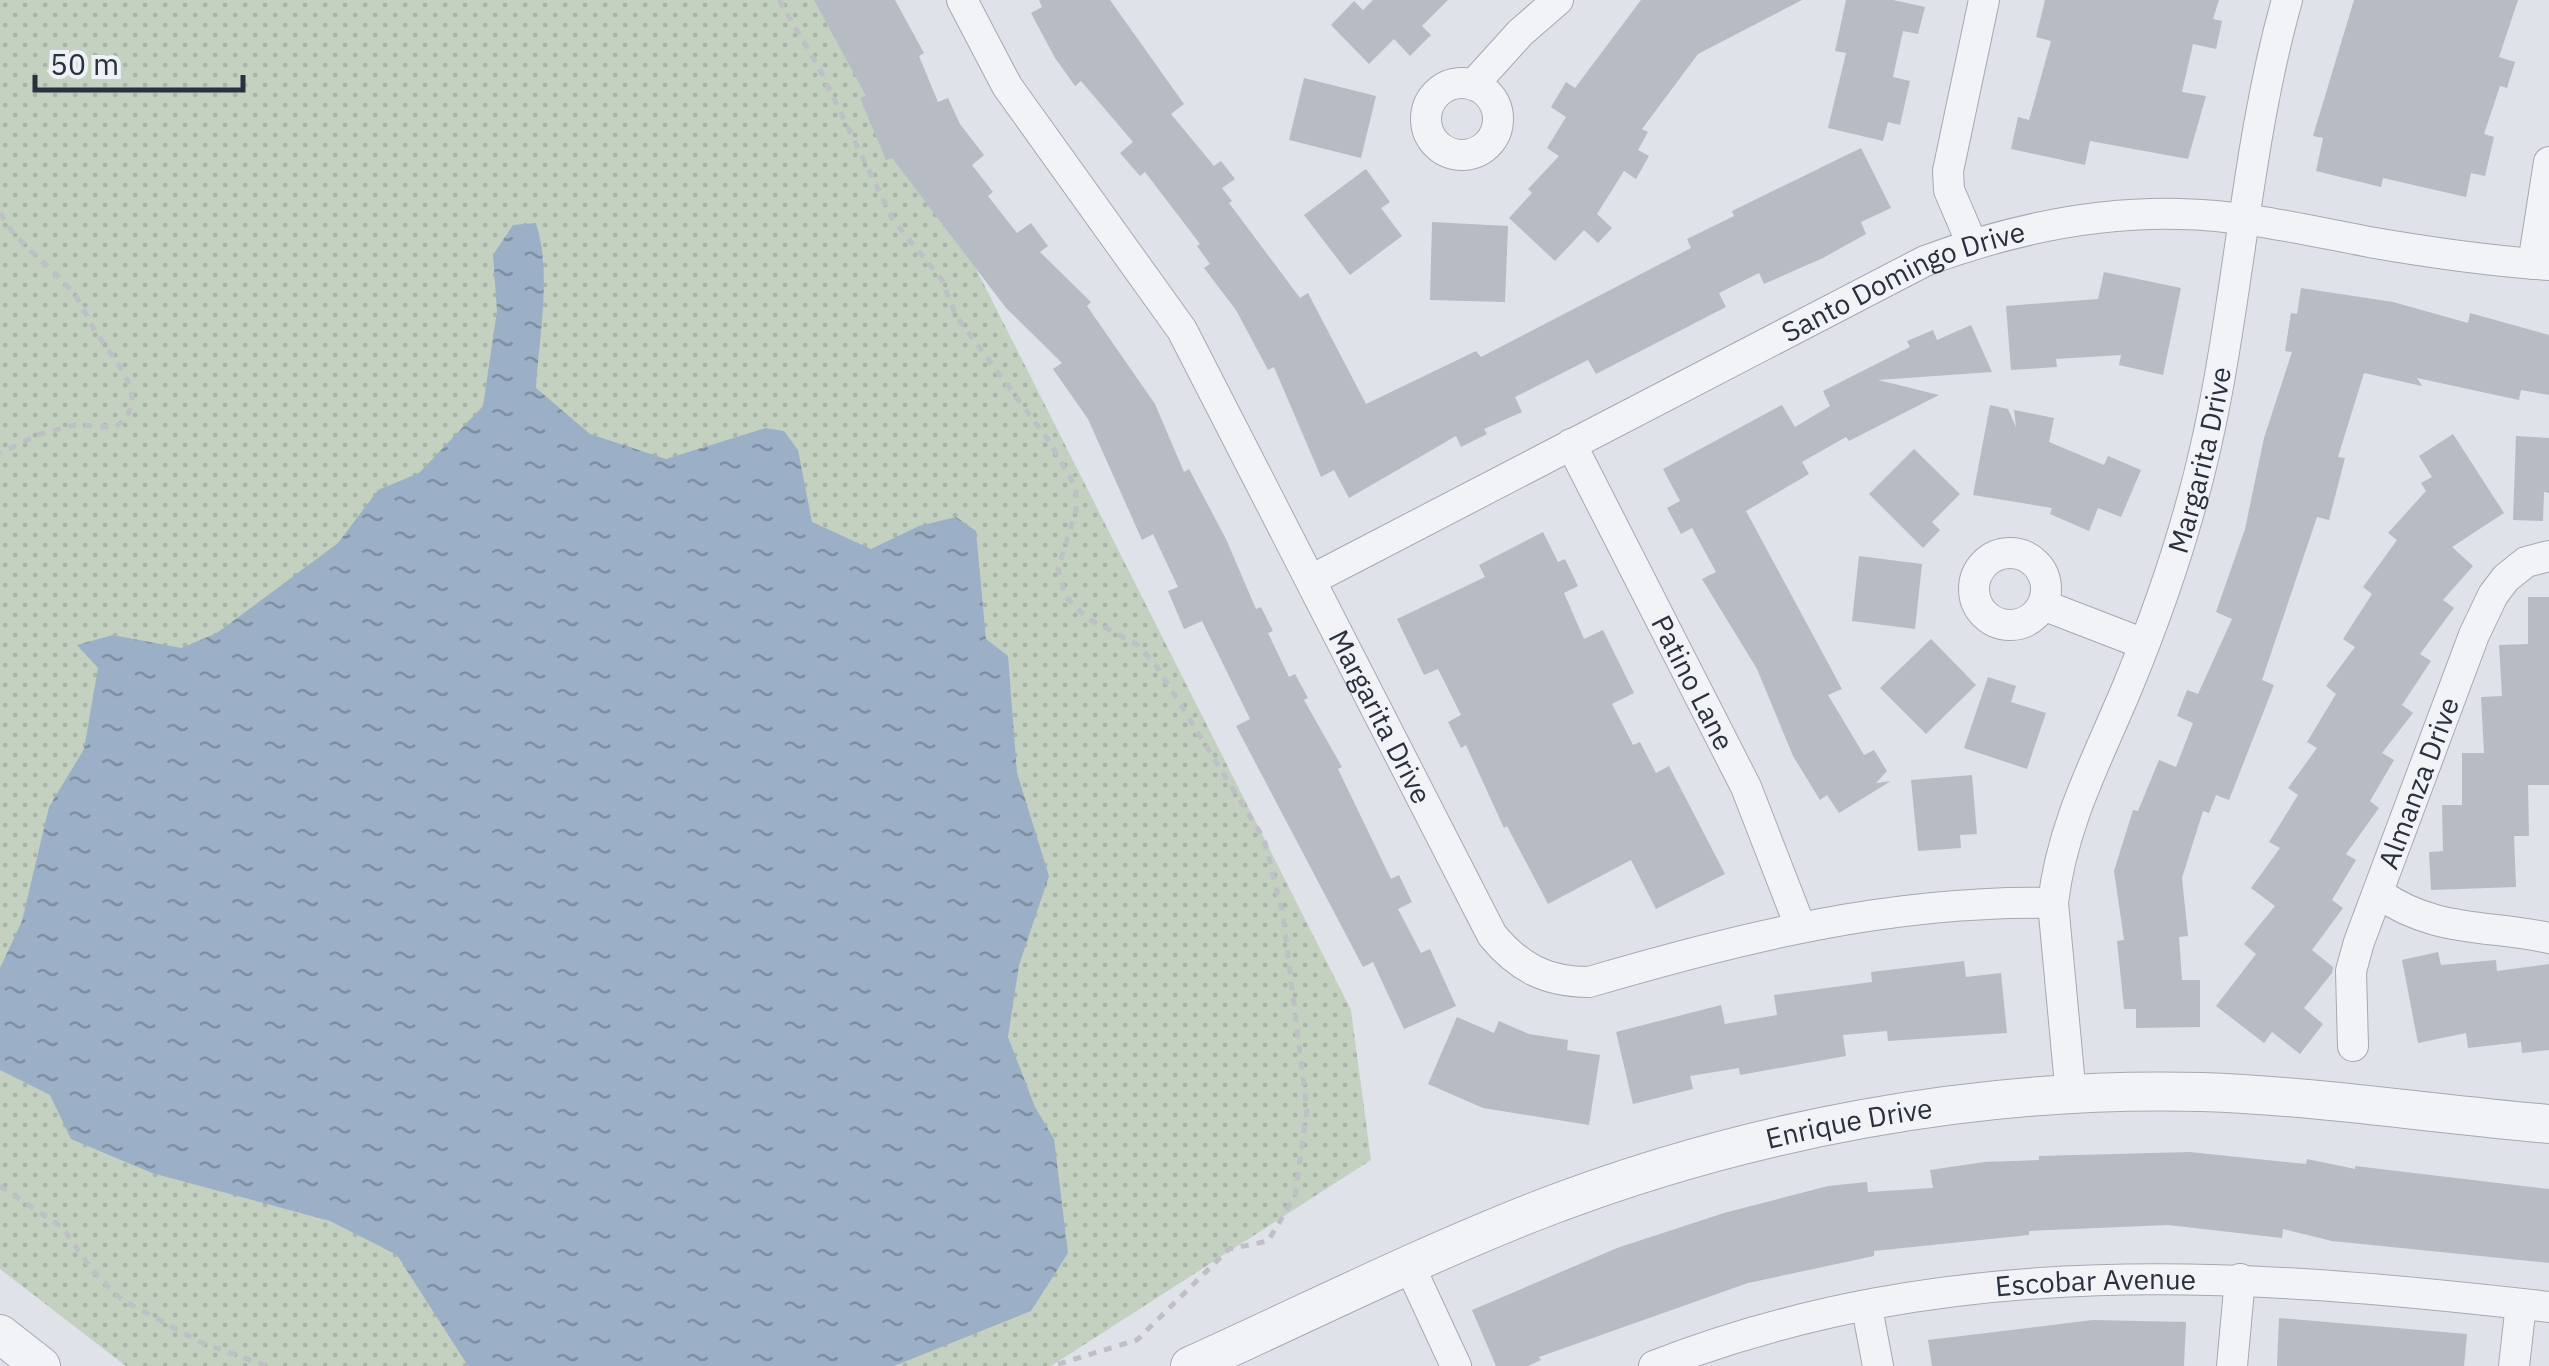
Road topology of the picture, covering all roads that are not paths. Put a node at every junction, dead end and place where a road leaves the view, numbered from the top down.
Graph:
1 (962, 0) edge
2 (1558, 0) edge
3 (1984, 0) edge
4 (2287, 0) edge
5 (1474, 85) dead end
6 (2549, 162) edge
7 (2245, 218) junction
8 (1972, 244) junction
9 (2541, 264) edge
10 (1571, 444) junction
11 (2549, 556) edge
12 (1313, 579) junction
13 (2042, 605) dead end
14 (2144, 644) junction
15 (2380, 894) junction
16 (2053, 902) junction
17 (1800, 926) junction
18 (2549, 938) edge
19 (2353, 1046) dead end
20 (2071, 1096) junction
21 (2549, 1124) edge
22 (1410, 1266) junction
23 (2240, 1279) junction
24 (2535, 1305) edge
25 (1867, 1308) junction
26 (0, 1334) edge
27 (41, 1366) edge
28 (1190, 1366) edge
29 (1456, 1366) edge
30 (1654, 1366) edge
31 (1878, 1366) edge
32 (2232, 1366) edge
33 (2514, 1366) edge

1 - 12 street, Margarita Drive
2 - 5 street
3 - 8 street
4 - 7 street, Margarita Drive
6 - 9 street
7 - 8 street, Santo Domingo Drive
7 - 9 street, Santo Domingo Drive
7 - 14 street, Margarita Drive
8 - 10 street, Santo Domingo Drive
10 - 12 street, Santo Domingo Drive
10 - 17 street, Patino Lane
11 - 15 street, Almanza Drive
12 - 17 street, Margarita Drive
13 - 14 street
14 - 16 street, Margarita Drive
15 - 18 street
15 - 19 street, Almanza Drive
16 - 17 street, Margarita Drive
16 - 20 street, Margarita Drive
20 - 21 street, Enrique Drive
20 - 22 street, Enrique Drive
22 - 28 street, Enrique Drive
22 - 29 street
23 - 24 street, Escobar Avenue
23 - 25 street, Escobar Avenue
23 - 32 street
24 - 33 street
25 - 30 street, Escobar Avenue
25 - 31 street
26 - 27 street

